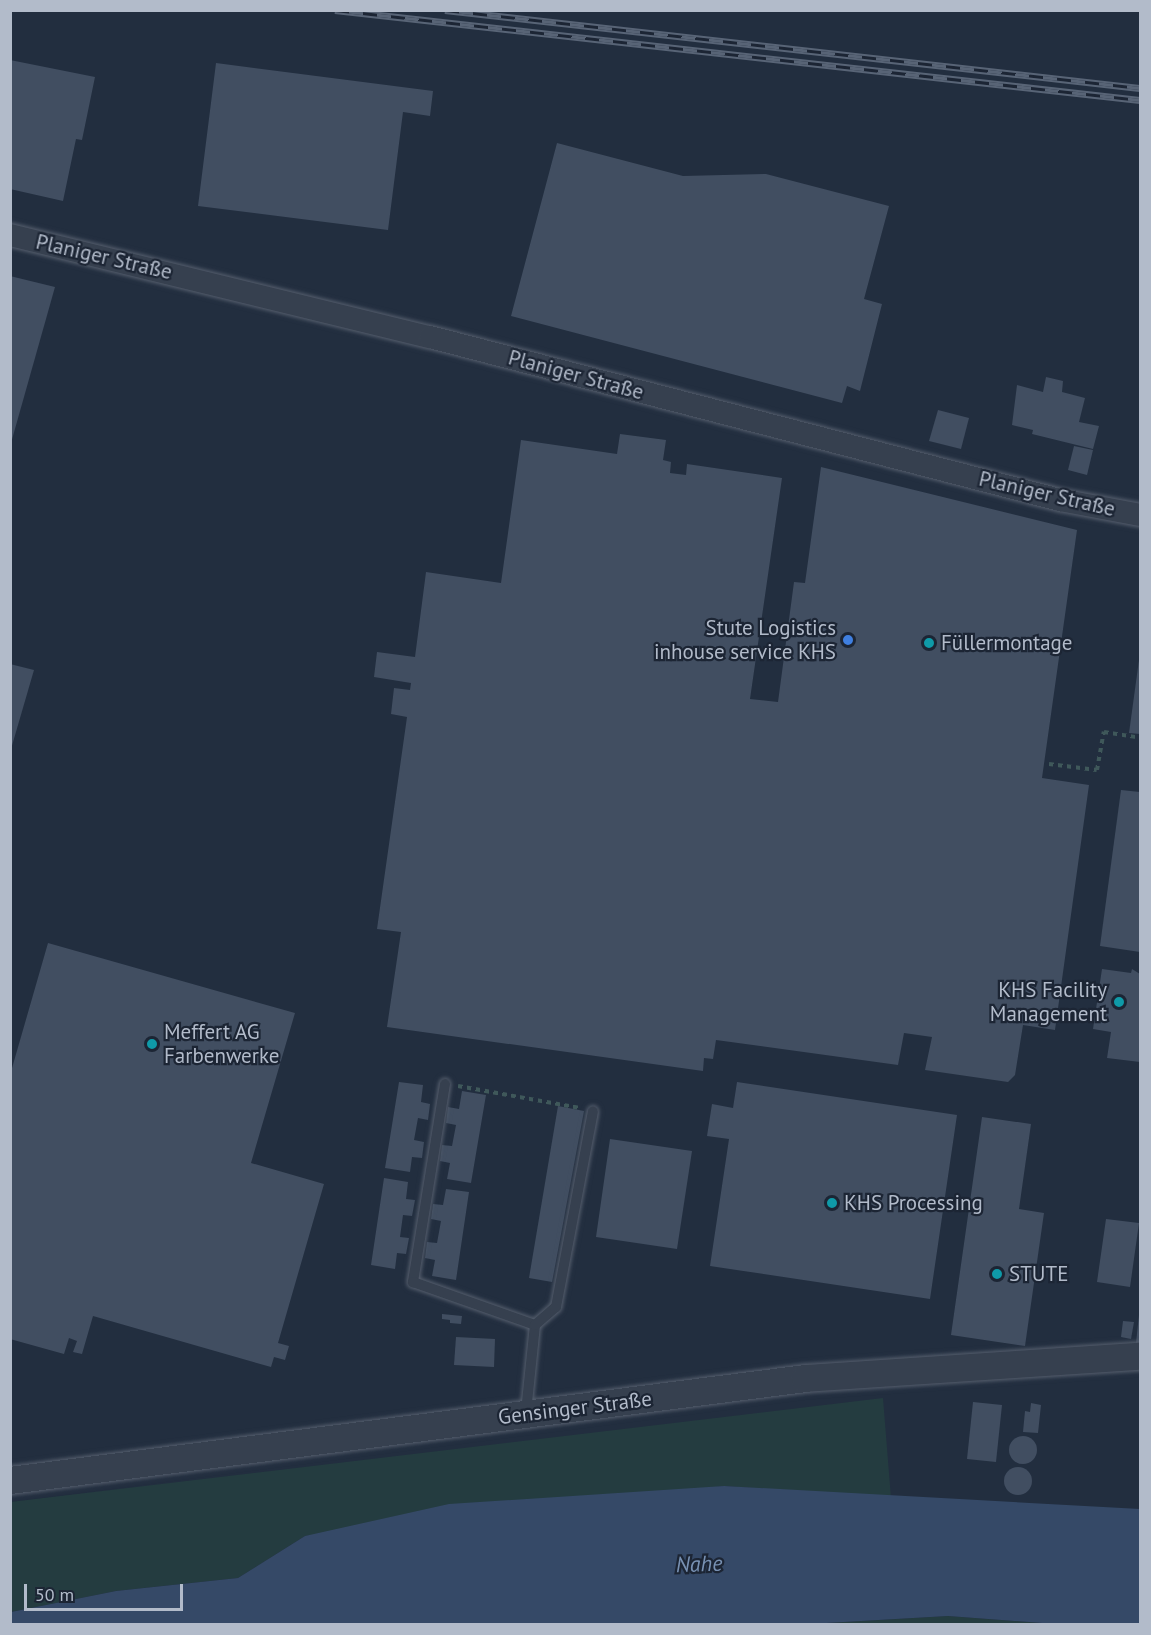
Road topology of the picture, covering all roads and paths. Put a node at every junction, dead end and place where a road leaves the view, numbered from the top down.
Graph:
1 (10, 235) edge
2 (1140, 515) edge
3 (1140, 738) edge
4 (1049, 764) dead end
5 (445, 1084) joint
6 (593, 1111) joint
7 (535, 1325) junction
8 (1140, 1356) edge
9 (526, 1414) junction
10 (10, 1480) edge

1 - 2 street, Planiger Straße
3 - 4 path
5 - 6 path
5 - 7 lane
6 - 7 lane
7 - 9 lane
8 - 9 street, Gensinger Straße
9 - 10 street, Gensinger Straße

